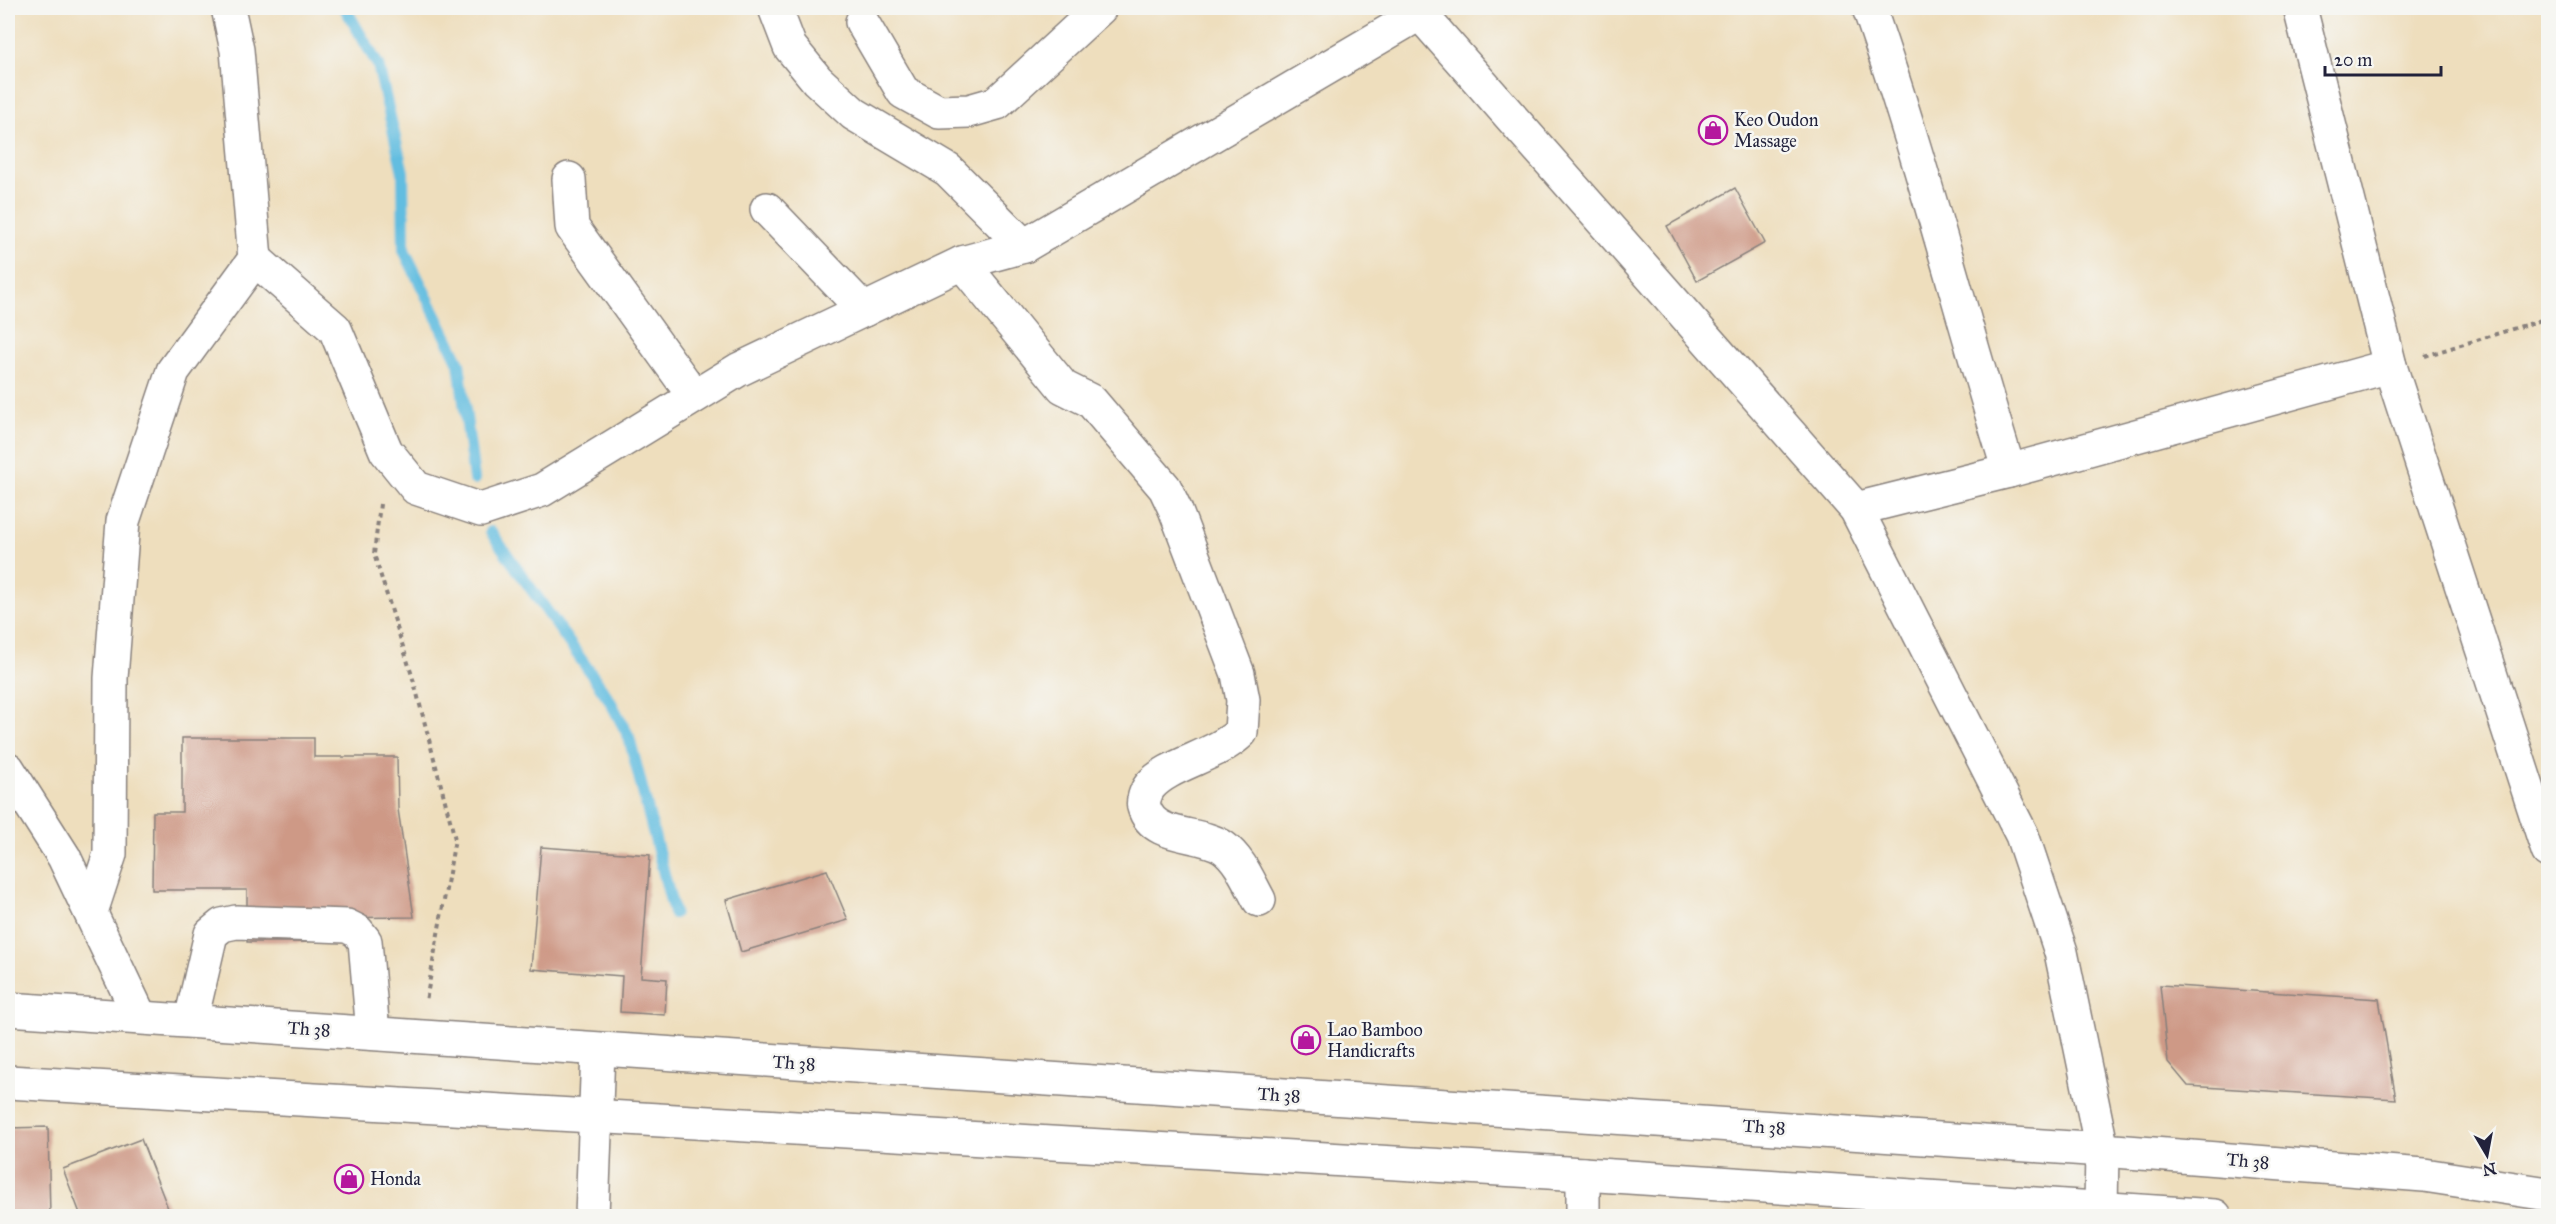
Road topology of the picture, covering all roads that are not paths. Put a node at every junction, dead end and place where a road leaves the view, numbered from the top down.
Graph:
1 (228, 8) edge
2 (775, 8) edge
3 (1100, 8) edge
4 (1869, 8) edge
5 (2301, 8) edge
6 (1421, 9) edge
7 (862, 22) dead end
8 (569, 179) dead end
9 (766, 209) dead end
10 (1024, 246) junction
11 (255, 259) junction
12 (962, 263) junction
13 (864, 310) junction
14 (2390, 366) junction
15 (694, 396) junction
16 (2009, 471) junction
17 (1856, 509) junction
18 (8, 770) edge
19 (2548, 851) edge
20 (1259, 900) dead end
21 (91, 912) junction
22 (8, 1009) edge
23 (140, 1017) junction
24 (190, 1020) junction
25 (373, 1033) junction
26 (598, 1050) junction
27 (8, 1082) edge
28 (595, 1118) junction
29 (2102, 1149) junction
30 (1583, 1174) junction
31 (2548, 1194) edge
32 (2117, 1211) edge
33 (592, 1216) edge
34 (1583, 1216) edge
35 (2215, 1216) edge

1 - 11 street
2 - 10 street
3 - 7 street
4 - 16 street
5 - 14 street
6 - 10 street
6 - 17 street
8 - 15 street
9 - 13 street
10 - 12 street
11 - 15 street
11 - 21 street
12 - 13 street
12 - 20 street
13 - 15 street
14 - 16 street
14 - 19 street
16 - 17 street
17 - 29 street
18 - 21 street
21 - 23 street
22 - 23 street, Th 38
23 - 24 street, Th 38
24 - 25 street, Th 38
24 - 25 street
25 - 26 street, Th 38
26 - 28 street
26 - 29 street, Th 38
27 - 28 street
28 - 30 street
28 - 33 street
29 - 31 street, Th 38
29 - 32 street
30 - 32 street
30 - 34 street
32 - 35 street

